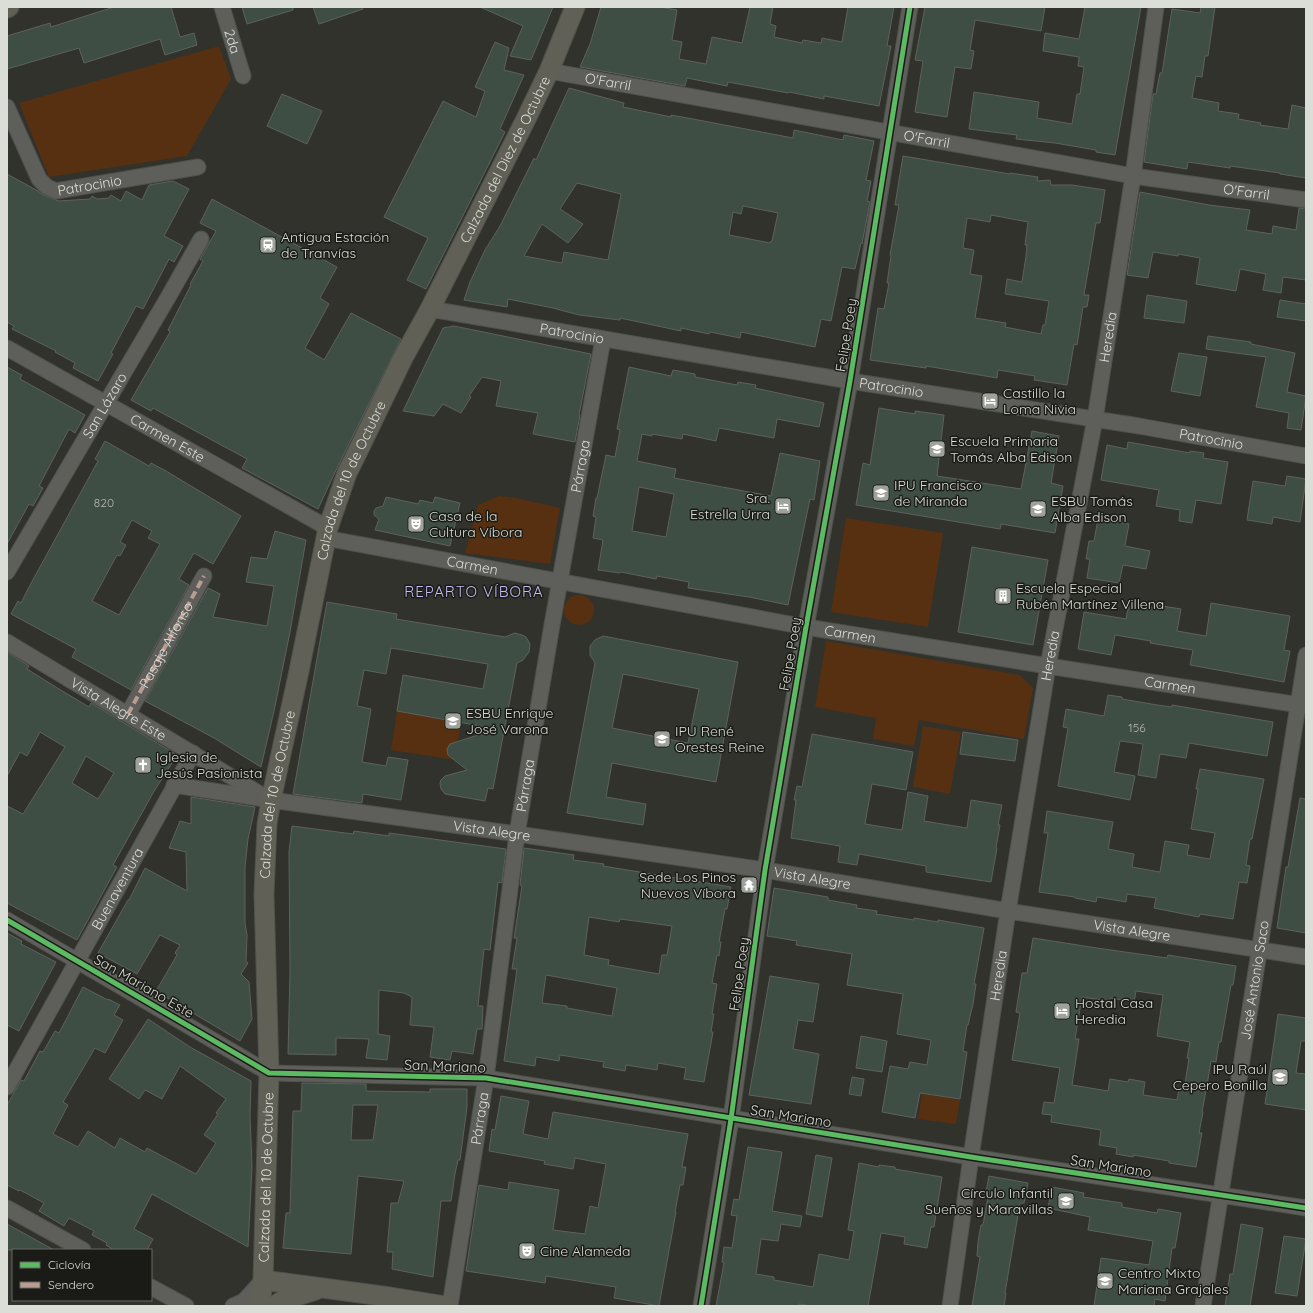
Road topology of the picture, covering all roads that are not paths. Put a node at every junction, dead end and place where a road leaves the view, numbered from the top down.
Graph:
1 (222, 7) edge
2 (575, 7) edge
3 (910, 7) edge
4 (1156, 7) edge
5 (549, 71) junction
6 (243, 76) dead end
7 (7, 107) edge
8 (890, 133) junction
9 (198, 167) dead end
10 (1133, 176) junction
11 (1306, 200) edge
12 (201, 239) dead end
13 (430, 309) junction
14 (603, 339) junction
15 (7, 348) edge
16 (850, 381) junction
17 (106, 403) junction
18 (1095, 418) junction
19 (1306, 456) edge
20 (326, 533) junction
21 (7, 572) edge
22 (204, 576) dead end
23 (560, 582) junction
24 (806, 627) junction
25 (7, 642) edge
26 (1306, 655) edge
27 (1048, 666) junction
28 (1302, 705) edge
29 (128, 714) junction
30 (193, 753) junction
31 (174, 785) junction
32 (271, 800) junction
33 (517, 834) junction
34 (765, 870) junction
35 (1008, 910) junction
36 (7, 920) edge
37 (1260, 949) junction
38 (1306, 957) edge
39 (78, 961) junction
40 (269, 1073) junction
41 (486, 1078) junction
42 (7, 1087) edge
43 (730, 1119) junction
44 (971, 1157) junction
45 (1220, 1195) junction
46 (7, 1208) edge
47 (1306, 1208) edge
48 (81, 1249) edge
49 (263, 1280) junction
50 (152, 1288) edge
51 (325, 1288) junction
52 (163, 1301) edge
53 (186, 1306) edge
54 (233, 1306) edge
55 (260, 1306) edge
56 (274, 1306) edge
57 (445, 1306) edge
58 (450, 1306) edge
59 (701, 1306) edge
60 (950, 1306) edge
61 (1203, 1306) edge

1 - 6 street, 2da
2 - 5 main road, Calzada del Diez de Octubre
3 - 8 street, Felipe Poey
4 - 10 street, Heredia
5 - 8 street, O'Farril
5 - 13 main road, Calzada del Diez de Octubre
7 - 9 street, Patrocinio
8 - 10 street, O'Farril
8 - 16 street, Felipe Poey
10 - 11 street, O'Farril
10 - 18 street, Heredia
12 - 17 street, San Lázaro
13 - 14 street, Patrocinio
13 - 20 main road, Calzada del 10 de Octubre
14 - 16 street, Patrocinio
14 - 23 street, Párraga
15 - 17 street, Carmen Este
16 - 18 street, Patrocinio
16 - 24 street, Felipe Poey
17 - 20 street, Carmen Este
17 - 21 street, San Lázaro
18 - 19 street, Patrocinio
18 - 27 street, Heredia
20 - 23 street, Carmen
20 - 32 main road, Calzada del 10 de Octubre
22 - 29 street, Pasaje Alfonso
23 - 24 street, Carmen
23 - 33 street, Párraga
24 - 27 street, Carmen
24 - 34 street, Felipe Poey
25 - 29 street, Vista Alegre Este
26 - 28 street, José Antonio Saco
27 - 28 street, Carmen
27 - 35 street, Heredia
28 - 37 street, José Antonio Saco
29 - 30 street, Vista Alegre Este
30 - 31 street, Buenaventura
30 - 32 street, Vista Alegre Este
31 - 32 street
31 - 39 street, Buenaventura
32 - 33 street, Vista Alegre
32 - 40 main road, Calzada del 10 de Octubre
33 - 34 street, Vista Alegre
33 - 41 street, Párraga
34 - 35 street, Vista Alegre
34 - 43 street, Felipe Poey
35 - 37 street, Vista Alegre
35 - 44 street, Heredia
36 - 39 street, San Mariano Este
37 - 38 street, Vista Alegre
37 - 45 street, José Antonio Saco
39 - 40 street, San Mariano Este
39 - 42 street, Buenaventura
40 - 41 street, San Mariano
40 - 49 main road, Calzada del 10 de Octubre
41 - 43 street, San Mariano
41 - 58 street, Párraga
43 - 44 street, San Mariano
43 - 59 street, Felipe Poey
44 - 45 street, San Mariano
44 - 60 street, Heredia
45 - 47 street, San Mariano
45 - 61 street, José Antonio Saco
46 - 48 street
49 - 51 main road
49 - 54 street
49 - 55 main road, Calzada del 10 de Octubre
50 - 52 street
51 - 56 main road
51 - 57 main road
52 - 53 street

